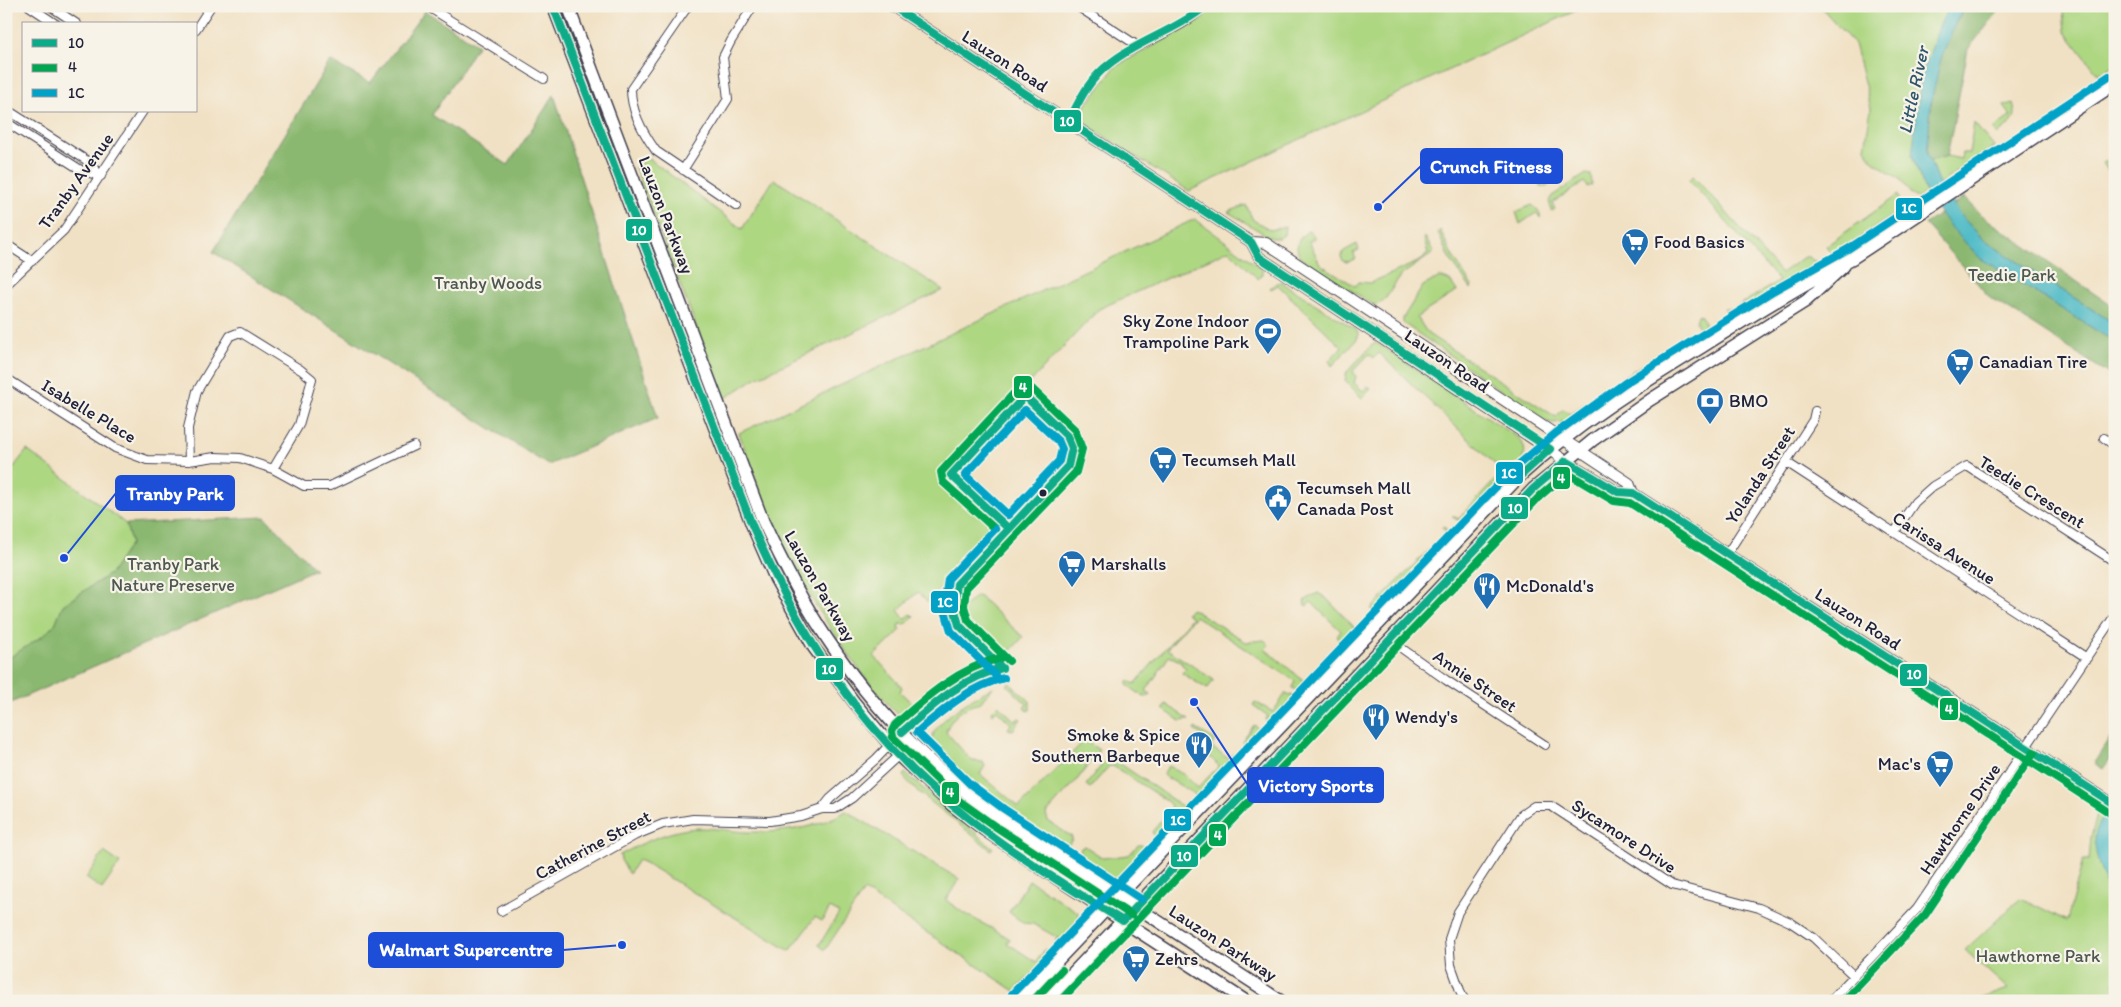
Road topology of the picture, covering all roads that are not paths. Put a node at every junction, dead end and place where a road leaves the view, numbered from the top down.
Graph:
1 (29, 6) edge
2 (50, 6) edge
3 (211, 6) edge
4 (427, 6) edge
5 (553, 6) edge
6 (568, 6) edge
7 (688, 6) edge
8 (754, 6) edge
9 (892, 6) edge
10 (1077, 6) edge
11 (1206, 6) edge
12 (53, 22) edge
13 (74, 22) edge
14 (198, 26) edge
15 (1138, 46) junction
16 (544, 80) dead end
17 (2115, 84) edge
18 (6, 109) edge
19 (142, 112) edge
20 (6, 122) edge
21 (1068, 122) junction
22 (683, 170) junction
23 (101, 176) junction
24 (737, 206) dead end
25 (1251, 242) junction
26 (6, 244) edge
27 (1853, 258) junction
28 (32, 261) junction
29 (6, 285) edge
30 (6, 378) edge
31 (1815, 411) dead end
32 (2104, 438) dead end
33 (1562, 440) junction
34 (414, 446) dead end
35 (2115, 446) edge
36 (1550, 449) junction
37 (1579, 451) junction
38 (189, 461) junction
39 (1566, 461) junction
40 (1786, 462) junction
41 (273, 469) junction
42 (1633, 493) junction
43 (1894, 533) junction
44 (1727, 554) junction
45 (2115, 562) edge
46 (2115, 615) edge
47 (1390, 640) junction
48 (2087, 658) junction
49 (902, 732) junction
50 (912, 743) junction
51 (889, 745) junction
52 (1545, 745) dead end
53 (2026, 746) junction
54 (898, 756) junction
55 (2115, 805) edge
56 (822, 809) junction
57 (1119, 896) junction
58 (1136, 907) junction
59 (1106, 910) junction
60 (501, 912) dead end
61 (1123, 921) junction
62 (1854, 976) junction
63 (1019, 1001) edge
64 (1046, 1001) edge
65 (1246, 1001) edge
66 (1280, 1001) edge
67 (1466, 1001) edge
68 (1830, 1001) edge

1 - 12 street
2 - 13 street
3 - 14 street
4 - 16 street
5 - 51 main road, Lauzon Parkway
6 - 49 main road, Lauzon Parkway
7 - 22 street
8 - 22 street
9 - 21 street, Lauzon Road
10 - 15 street
11 - 15 street
15 - 21 street
17 - 27 main road
18 - 23 street
19 - 23 street, Tranby Avenue
20 - 23 street
21 - 25 street, Lauzon Road
22 - 24 street
23 - 28 street, Tranby Avenue
25 - 33 street, Lauzon Road
25 - 36 street, Lauzon Road
26 - 28 street
27 - 33 main road
27 - 37 main road
28 - 29 street, Tranby Avenue
30 - 38 street, Isabelle Place
31 - 40 street, Yolanda Street
32 - 35 street
33 - 36 main road
33 - 37 street, Lauzon Road
34 - 41 street, Isabelle Place
36 - 39 street, Lauzon Road
36 - 57 main road
37 - 39 main road
37 - 42 street, Lauzon Road
38 - 41 street, Isabelle Place
38 - 41 street
39 - 42 street, Lauzon Road
39 - 47 main road
40 - 43 street, Carissa Avenue
40 - 44 street, Yolanda Street
42 - 44 street, Lauzon Road
43 - 45 street, Teedie Crescent
43 - 48 street, Carissa Avenue
44 - 53 street, Lauzon Road
46 - 48 street, Hawthorne Drive
47 - 52 street, Annie Street
47 - 58 main road
48 - 53 street, Hawthorne Drive
49 - 50 main road, Lauzon Parkway
49 - 51 street, Catherine Street
50 - 54 street, Catherine Street
50 - 57 main road, Lauzon Parkway
51 - 54 main road, Lauzon Parkway
51 - 56 street, Catherine Street
53 - 55 street, Lauzon Road
53 - 62 street, Hawthorne Drive
54 - 56 street, Catherine Street
54 - 59 main road, Lauzon Parkway
56 - 60 street, Catherine Street
57 - 58 main road, Lauzon Parkway
57 - 59 main road
58 - 61 main road
58 - 66 main road, Lauzon Parkway
59 - 61 main road, Lauzon Parkway
59 - 63 main road
61 - 64 main road
61 - 65 main road, Lauzon Parkway
62 - 67 street, Sycamore Drive
62 - 68 street, Hawthorne Drive

